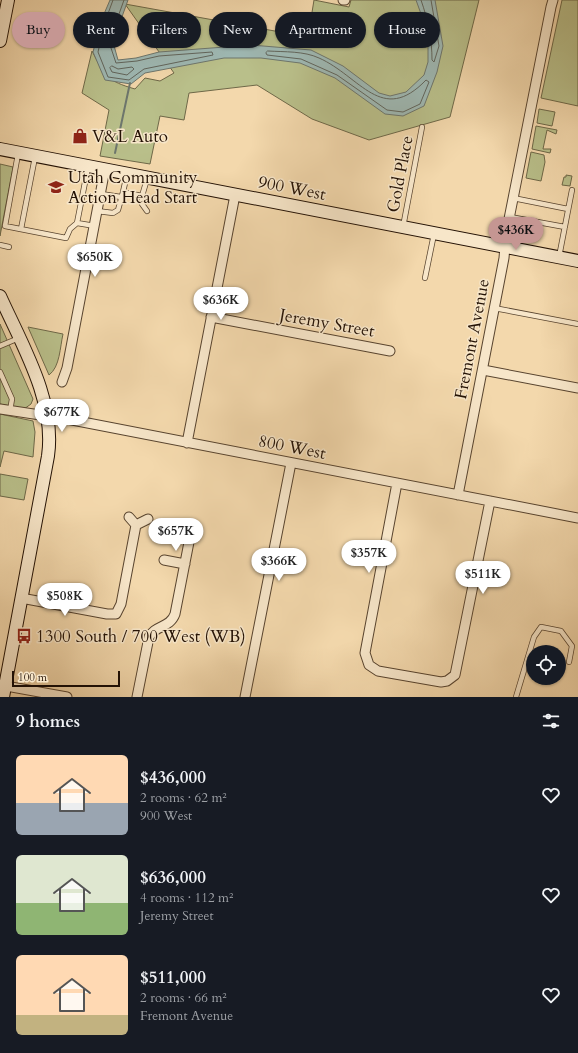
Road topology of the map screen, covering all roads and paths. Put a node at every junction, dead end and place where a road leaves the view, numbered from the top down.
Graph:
1 (8, 0) edge
2 (553, 0) edge
3 (0, 40) edge
4 (422, 126) dead end
5 (0, 148) edge
6 (18, 152) junction
7 (36, 156) junction
8 (88, 166) junction
9 (105, 170) junction
10 (127, 174) junction
11 (147, 177) junction
12 (572, 190) dead end
13 (101, 194) junction
14 (122, 195) junction
15 (234, 195) junction
16 (142, 196) junction
17 (513, 198) junction
18 (568, 209) junction
19 (97, 211) junction
20 (147, 211) dead end
21 (510, 217) junction
22 (77, 223) junction
23 (94, 226) junction
24 (403, 226) junction
25 (565, 227) junction
26 (21, 230) junction
27 (434, 232) junction
28 (0, 245) edge
29 (506, 246) junction
30 (9, 247) dead end
31 (559, 257) junction
32 (578, 259) edge
33 (425, 278) dead end
34 (0, 296) edge
35 (494, 308) junction
36 (211, 318) junction
37 (578, 324) edge
38 (18, 338) junction
39 (0, 346) edge
40 (390, 350) dead end
41 (483, 370) junction
42 (0, 372) edge
43 (62, 382) dead end
44 (578, 388) edge
45 (0, 409) edge
46 (10, 411) junction
47 (48, 417) junction
48 (187, 443) junction
49 (291, 463) junction
50 (397, 484) junction
51 (458, 495) junction
52 (490, 501) junction
53 (129, 517) dead end
54 (578, 518) edge
55 (148, 519) dead end
56 (136, 526) junction
57 (190, 537) dead end
58 (164, 560) dead end
59 (185, 564) junction
60 (20, 598) junction
61 (569, 662) dead end
62 (2, 689) edge
63 (67, 697) edge
64 (137, 697) edge
65 (245, 697) edge
66 (516, 697) edge

1 - 3 main road
2 - 17 street, Fremont Avenue
4 - 24 lane, Gold Place
5 - 6 main road, 900 West
6 - 7 main road, 900 West
6 - 26 lane
7 - 8 main road, 900 West
7 - 26 lane
8 - 9 main road, 900 West
8 - 22 lane
9 - 10 main road, 900 West
9 - 13 street
10 - 11 main road, 900 West
10 - 14 lane
11 - 15 main road, 900 West
11 - 16 lane
12 - 18 lane
13 - 14 lane
13 - 19 street
14 - 16 lane
14 - 19 lane
15 - 24 main road, 900 West
15 - 36 street
16 - 20 lane
17 - 18 lane
17 - 21 street, Fremont Avenue
18 - 25 lane
19 - 23 street
21 - 25 lane
21 - 29 street, Fremont Avenue
22 - 23 lane
22 - 26 lane
23 - 43 street
24 - 27 main road, 900 West
25 - 31 lane
27 - 29 main road, 900 West
27 - 33 lane
28 - 30 lane
29 - 31 main road, 900 West
29 - 35 street, Fremont Avenue
31 - 32 main road, 900 West
34 - 38 main road
35 - 37 lane
35 - 41 street, Fremont Avenue
36 - 40 street, Jeremy Street
36 - 48 street
38 - 39 lane
38 - 47 main road
41 - 44 street
41 - 51 street, Fremont Avenue
42 - 46 lane
45 - 46 street, 800 West
46 - 47 street, 800 West
47 - 48 street, 800 West
47 - 60 main road
48 - 49 street, 800 West
49 - 50 street, 800 West
49 - 65 street
50 - 51 street, 800 West
50 - 52 street
51 - 52 street, 800 West
52 - 54 street, 800 West
53 - 56 street
55 - 56 street
56 - 60 street
57 - 59 street
58 - 59 street
59 - 64 street
60 - 62 main road
61 - 66 lane
62 - 63 street

